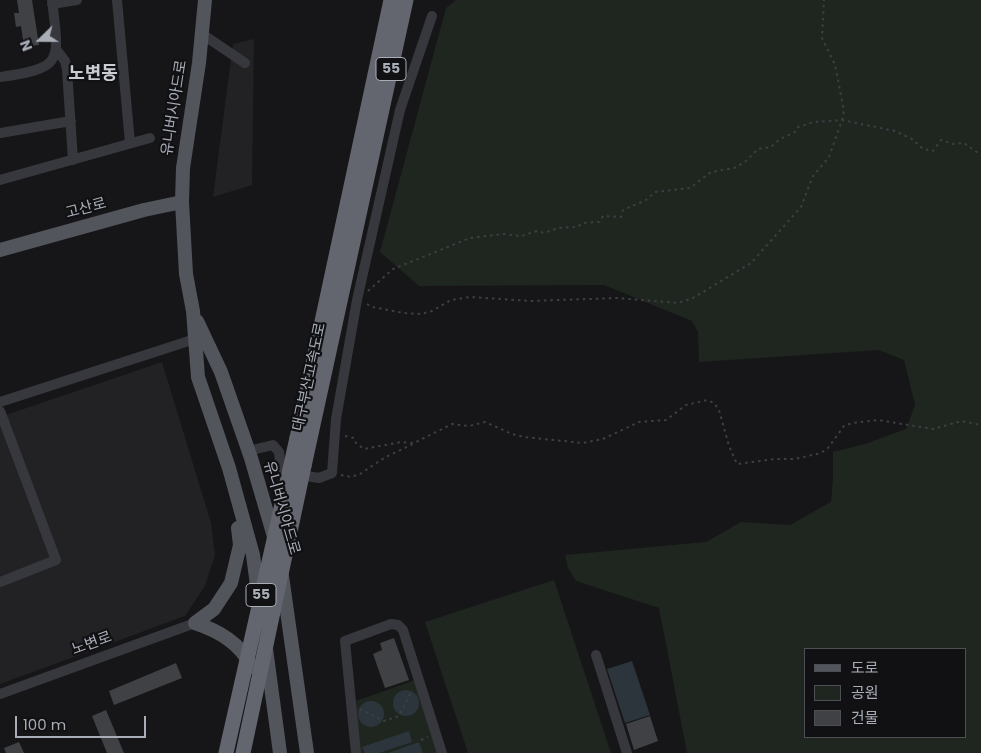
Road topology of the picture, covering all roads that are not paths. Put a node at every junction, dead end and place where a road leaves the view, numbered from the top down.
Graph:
1 (77, 0) edge
2 (117, 0) edge
3 (205, 0) edge
4 (391, 0) edge
5 (406, 0) edge
6 (52, 2) edge
7 (432, 16) dead end
8 (202, 34) junction
9 (56, 50) junction
10 (245, 63) dead end
11 (0, 77) edge
12 (71, 121) junction
13 (0, 133) edge
14 (369, 135) junction
15 (150, 138) dead end
16 (130, 143) junction
17 (73, 160) junction
18 (0, 180) edge
19 (356, 193) junction
20 (182, 202) junction
21 (0, 250) edge
22 (193, 311) junction
23 (195, 339) junction
24 (0, 402) edge
25 (0, 411) edge
26 (248, 451) junction
27 (229, 468) junction
28 (0, 582) edge
29 (195, 623) junction
30 (596, 655) dead end
31 (0, 694) edge
32 (277, 729) junction
33 (226, 753) edge
34 (243, 753) edge
35 (280, 753) edge
36 (307, 753) edge
37 (356, 753) edge
38 (442, 753) edge
39 (627, 753) edge

1 - 6 street
2 - 16 street
3 - 8 main road, 유니버시아드로
4 - 14 highway, 대구부산고속도로 / 55
5 - 14 highway, 대구부산고속도로 / 55
6 - 9 street
7 - 26 street
8 - 10 street
8 - 20 main road, 유니버시아드로
9 - 11 street
9 - 12 street
12 - 13 street
12 - 17 street
14 - 19 highway, 대구부산고속도로 / 55
15 - 16 street
16 - 17 street
17 - 18 street
19 - 33 highway, 대구부산고속도로 / 55, bridge
19 - 34 highway, 대구부산고속도로 / 55, bridge
20 - 21 main road, 고산로
20 - 22 main road, 유니버시아드로
22 - 23 main road, 유니버시아드로
22 - 26 main road, 유니버시아드로
23 - 24 street
23 - 27 main road, 유니버시아드로
25 - 28 street
26 - 36 main road, 유니버시아드로
27 - 29 main road
27 - 32 main road, 유니버시아드로
29 - 31 street, 노변로
29 - 32 main road
30 - 39 street
32 - 35 main road, 유니버시아드로
37 - 38 street

